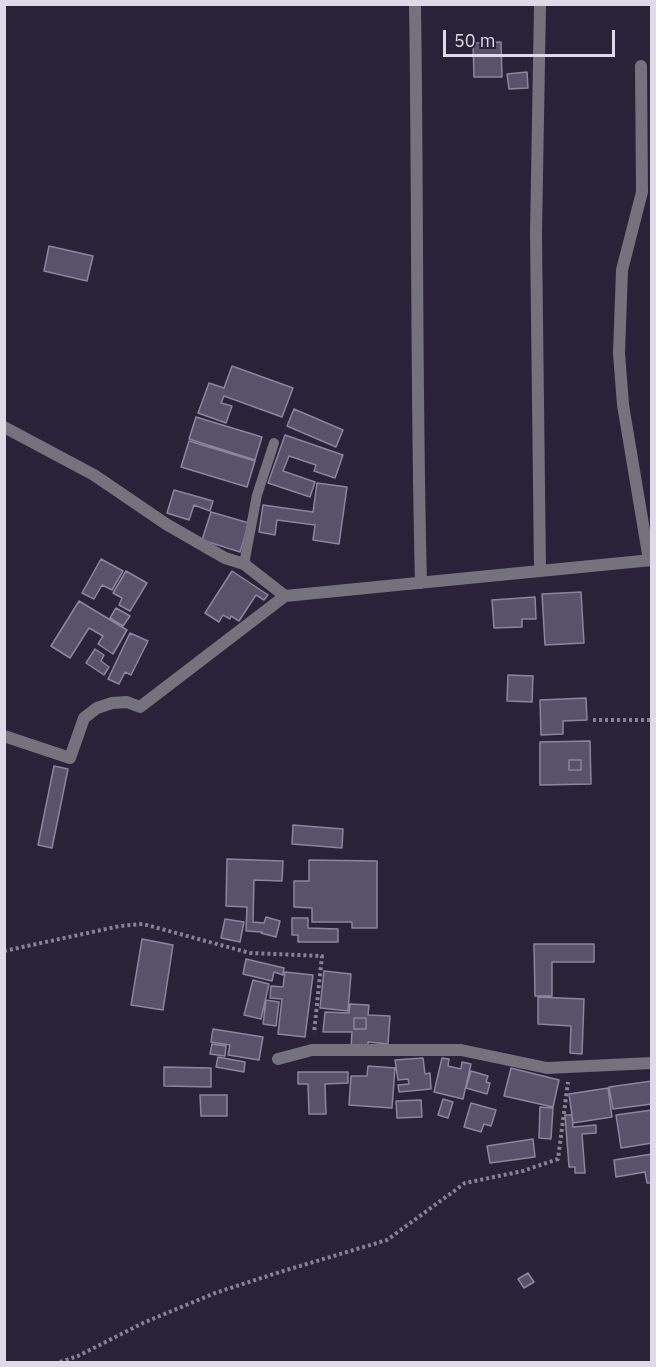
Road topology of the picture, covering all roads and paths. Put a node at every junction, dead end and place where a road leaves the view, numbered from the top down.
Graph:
1 (416, 4) edge
2 (540, 4) edge
3 (641, 66) dead end
4 (4, 427) edge
5 (274, 443) dead end
6 (650, 560) edge
7 (244, 564) junction
8 (540, 570) junction
9 (421, 583) junction
10 (285, 596) junction
11 (592, 720) dead end
12 (651, 720) edge
13 (4, 736) edge
14 (4, 951) edge
15 (312, 1050) junction
16 (278, 1059) dead end
17 (651, 1063) edge
18 (570, 1067) junction
19 (60, 1362) edge

1 - 9 street
2 - 8 street
3 - 6 street
4 - 7 street
5 - 7 lane
6 - 8 street
7 - 10 street
8 - 9 street
9 - 10 street
10 - 13 street
11 - 12 path
14 - 15 path
15 - 16 street
15 - 18 street
17 - 18 street
18 - 19 path

